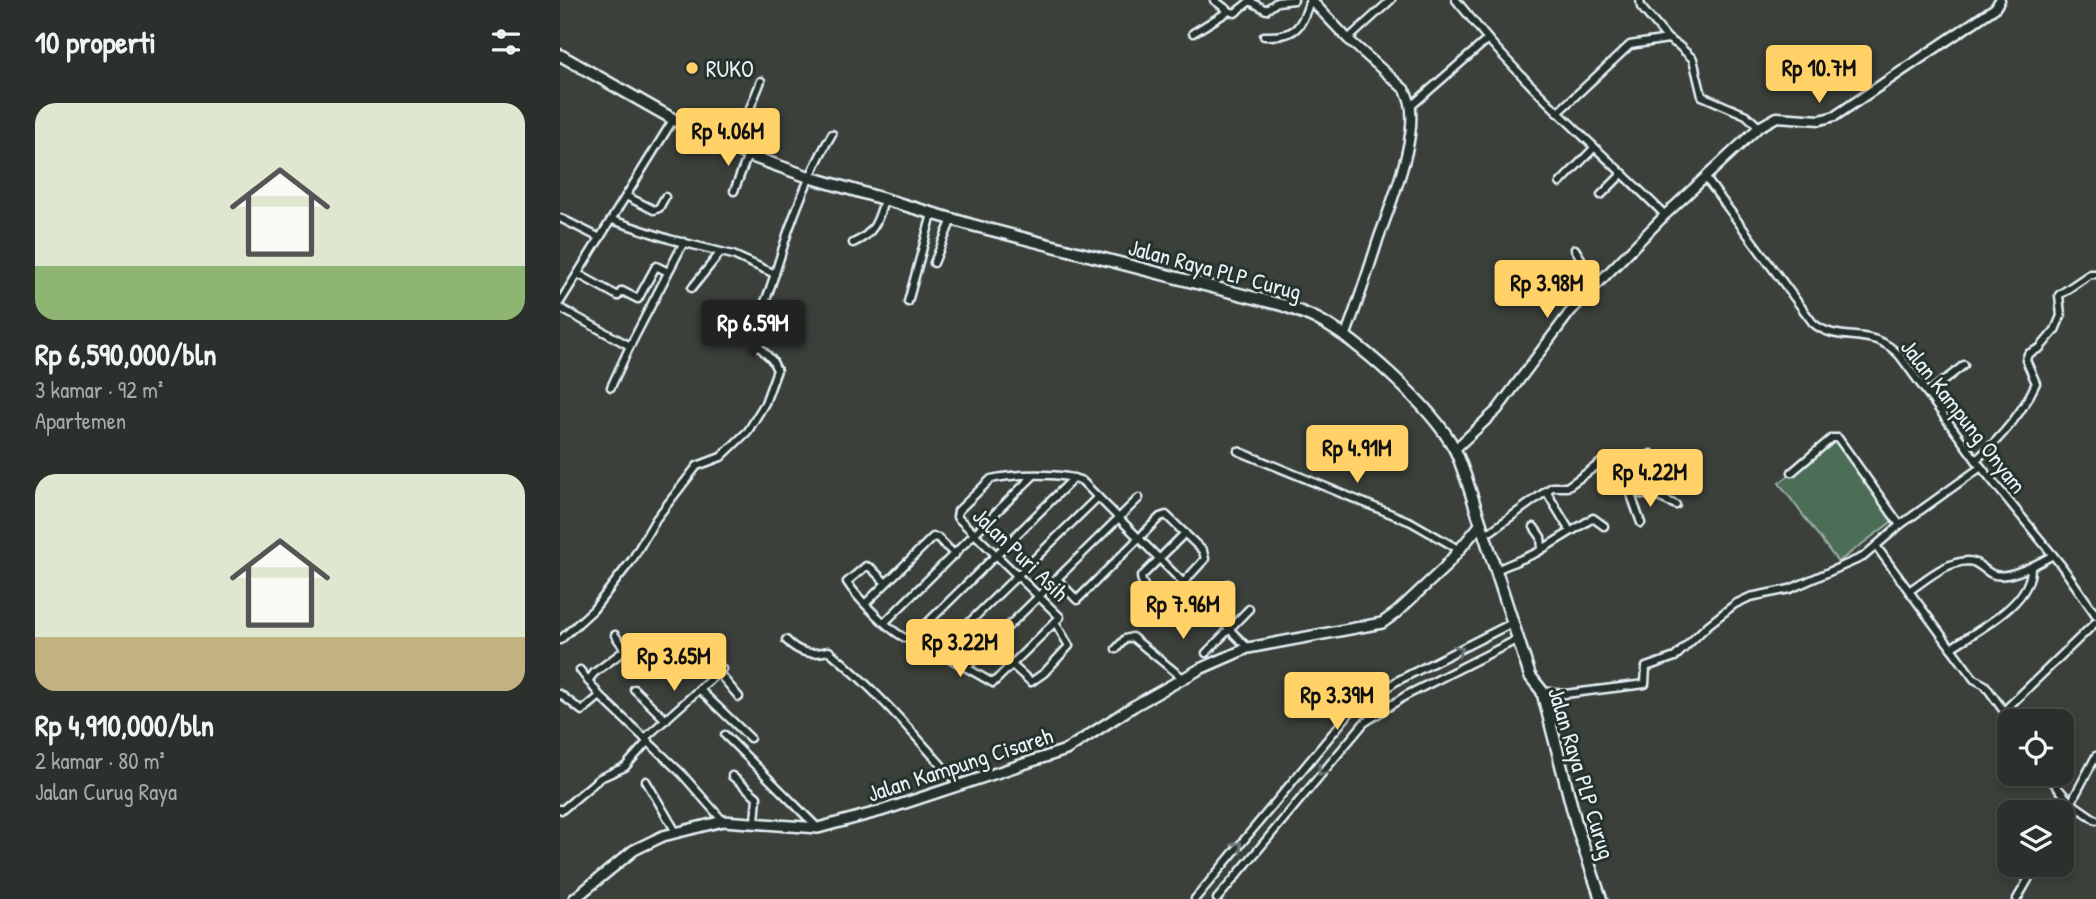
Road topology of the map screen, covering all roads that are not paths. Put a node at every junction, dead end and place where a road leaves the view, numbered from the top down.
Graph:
1 (1214, 0) edge
2 (1294, 0) edge
3 (1310, 0) edge
4 (1391, 0) edge
5 (1456, 0) edge
6 (1640, 0) edge
7 (2000, 0) edge
8 (1229, 11) junction
9 (1193, 33) dead end
10 (1264, 36) dead end
11 (1348, 39) junction
12 (1488, 39) junction
13 (1668, 40) junction
14 (560, 55) edge
15 (761, 81) dead end
16 (1410, 107) junction
17 (1557, 113) junction
18 (673, 120) junction
19 (1759, 127) junction
20 (832, 134) dead end
21 (731, 148) junction
22 (1594, 148) junction
23 (748, 155) junction
24 (1623, 173) junction
25 (809, 177) junction
26 (1705, 177) junction
27 (1560, 183) dead end
28 (734, 191) dead end
29 (1601, 195) dead end
30 (625, 196) junction
31 (665, 197) dead end
32 (884, 200) junction
33 (932, 214) junction
34 (1665, 215) junction
35 (560, 218) edge
36 (952, 219) junction
37 (612, 220) junction
38 (600, 238) junction
39 (684, 243) junction
40 (853, 243) dead end
41 (1575, 249) dead end
42 (720, 253) junction
43 (934, 263) dead end
44 (668, 272) junction
45 (2096, 273) edge
46 (578, 274) junction
47 (775, 274) junction
48 (692, 288) dead end
49 (1593, 289) junction
50 (560, 302) edge
51 (908, 302) dead end
52 (560, 308) edge
53 (1345, 337) junction
54 (630, 346) junction
55 (1964, 365) dead end
56 (611, 387) dead end
57 (1928, 393) junction
58 (1455, 449) junction
59 (1238, 451) dead end
60 (1651, 454) dead end
61 (1976, 460) junction
62 (1981, 467) junction
63 (1792, 472) dead end
64 (1034, 476) junction
65 (1074, 478) junction
66 (1622, 479) junction
67 (1546, 491) junction
68 (1630, 492) junction
69 (1098, 497) junction
70 (1139, 498) dead end
71 (1676, 505) dead end
72 (1119, 517) junction
73 (1641, 523) dead end
74 (1900, 525) junction
75 (1604, 526) dead end
76 (1534, 527) dead end
77 (1482, 528) junction
78 (1570, 531) junction
79 (1185, 533) junction
80 (975, 535) junction
81 (1140, 538) junction
82 (1876, 546) junction
83 (1542, 549) junction
84 (1460, 550) junction
85 (955, 555) junction
86 (996, 555) junction
87 (2053, 555) junction
88 (1161, 559) junction
89 (2031, 567) junction
90 (1496, 570) junction
91 (1016, 577) junction
92 (1057, 579) junction
93 (1184, 582) junction
94 (886, 583) junction
95 (1228, 584) dead end
96 (1909, 591) junction
97 (1038, 597) junction
98 (866, 603) junction
99 (1162, 606) junction
100 (1206, 606) junction
101 (1249, 609) dead end
102 (2096, 613) edge
103 (1058, 620) junction
104 (885, 622) junction
105 (2096, 622) edge
106 (1512, 623) junction
107 (1230, 628) junction
108 (920, 631) junction
109 (615, 635) dead end
110 (1518, 639) junction
111 (560, 640) edge
112 (786, 640) dead end
113 (1248, 648) junction
114 (1951, 648) junction
115 (1116, 649) dead end
116 (939, 652) junction
117 (1206, 653) dead end
118 (1012, 665) junction
119 (967, 667) junction
120 (580, 670) dead end
121 (1184, 679) junction
122 (588, 681) junction
123 (634, 689) dead end
124 (699, 689) junction
125 (1542, 691) junction
126 (560, 694) edge
127 (600, 696) junction
128 (739, 697) dead end
129 (2003, 709) edge
130 (2006, 709) edge
131 (666, 720) junction
132 (725, 735) dead end
133 (750, 738) dead end
134 (646, 740) junction
135 (2096, 756) edge
136 (732, 776) dead end
137 (646, 781) dead end
138 (959, 785) junction
139 (2056, 786) edge
140 (2068, 800) edge
141 (2071, 800) edge
142 (2074, 805) edge
143 (1270, 808) junction
144 (561, 810) edge
145 (1283, 819) junction
146 (2096, 820) edge
147 (723, 821) junction
148 (755, 822) junction
149 (818, 828) junction
150 (676, 832) junction
151 (2030, 877) edge
152 (574, 899) edge
153 (1195, 899) edge
154 (1217, 899) edge
155 (1601, 899) edge
156 (2017, 899) edge

1 - 8 street
2 - 8 street
3 - 10 street
3 - 11 street
4 - 11 street
5 - 12 street
6 - 13 street
7 - 19 street
8 - 9 street
11 - 16 street
12 - 16 street
12 - 17 street
13 - 17 street
13 - 19 street
14 - 18 main road, Jalan Raya PLP Curug
15 - 21 street
16 - 53 street
17 - 22 street
18 - 21 main road, Jalan Raya PLP Curug
18 - 30 street
19 - 26 street
20 - 25 street
21 - 23 main road, Jalan Raya PLP Curug
22 - 24 street
22 - 27 street
23 - 25 main road, Jalan Raya PLP Curug
23 - 28 street
24 - 29 street
24 - 34 street
25 - 32 main road, Jalan Raya PLP Curug
25 - 47 street
26 - 34 street
26 - 57 street, Jalan Kampung Onyam
30 - 31 street
30 - 37 street
32 - 33 main road, Jalan Raya PLP Curug
32 - 40 street
33 - 36 main road, Jalan Raya PLP Curug
33 - 51 street
34 - 49 street
35 - 38 street
36 - 43 street
36 - 53 main road, Jalan Raya PLP Curug
37 - 38 street
37 - 39 street
38 - 46 street
39 - 42 street
39 - 44 street
41 - 49 street
42 - 47 street
42 - 48 street
44 - 46 street
44 - 54 street
45 - 61 street
46 - 50 street
47 - 111 street
49 - 58 street
52 - 54 street
53 - 58 main road, Jalan Raya PLP Curug
54 - 56 street
55 - 57 street
57 - 61 street, Jalan Kampung Onyam
58 - 77 main road, Jalan Raya PLP Curug
59 - 84 street
60 - 66 street
61 - 62 street, Jalan Kampung Onyam
62 - 74 street
62 - 87 street, Jalan Kampung Onyam
63 - 74 street
64 - 65 street, Jalan Puri Asih
64 - 80 street
64 - 80 street, Jalan Puri Asih
65 - 69 street
65 - 86 street
66 - 67 street
66 - 68 street
67 - 77 street
67 - 78 street
68 - 71 street
68 - 73 street
69 - 72 street
69 - 91 street
70 - 72 street
72 - 81 street
72 - 92 street
74 - 82 street
75 - 78 street
76 - 83 street
77 - 84 main road, Jalan Kampung Cisareh
77 - 90 main road, Jalan Raya PLP Curug
78 - 83 street
79 - 81 street
79 - 88 street
79 - 93 street
80 - 85 street
80 - 86 street, Jalan Puri Asih
81 - 88 street
81 - 92 street
82 - 96 street
82 - 125 street
83 - 90 street
84 - 113 main road, Jalan Kampung Cisareh
85 - 94 street
85 - 104 street
86 - 91 street, Jalan Puri Asih
86 - 108 street
87 - 89 street
87 - 102 street, Jalan Kampung Onyam
88 - 93 street
88 - 99 street
89 - 96 street
89 - 114 street
90 - 106 main road, Jalan Raya PLP Curug
91 - 97 street, Jalan Puri Asih
91 - 116 street
92 - 97 street
93 - 99 street
93 - 100 street
94 - 98 street
94 - 98 street
95 - 100 street
96 - 114 street
97 - 103 street, Jalan Puri Asih
97 - 119 street
98 - 104 street
99 - 100 street
100 - 107 street
101 - 107 street
103 - 118 street
103 - 118 street
104 - 108 street
105 - 130 street
106 - 110 main road, Jalan Raya PLP Curug
143 -> 106 street
107 - 113 street
107 - 117 street
108 - 116 street
109 - 122 street
110 - 125 main road, Jalan Raya PLP Curug
110 -> 145 street
112 - 138 street
113 - 121 main road, Jalan Kampung Cisareh
114 - 129 street
115 - 121 street
116 - 119 street
118 - 119 street
120 - 122 street
121 - 138 main road, Jalan Kampung Cisareh
122 - 127 street
123 - 131 street
124 - 128 street
124 - 131 street
124 - 133 street
125 - 155 main road, Jalan Raya PLP Curug
126 - 127 street
127 - 134 street
131 - 134 street
132 - 149 street
134 - 144 street
134 - 147 street
135 - 141 street
136 - 148 street
137 - 150 street
138 - 149 main road, Jalan Kampung Cisareh
139 - 140 street
142 - 146 street
143 - 145 street
153 -> 143 street
145 - 154 street
147 - 148 main road, Jalan Kampung Cisareh
147 - 150 main road, Jalan Kampung Cisareh
148 - 149 main road, Jalan Kampung Cisareh
150 - 152 main road, Jalan Kampung Cisareh
151 - 156 street

